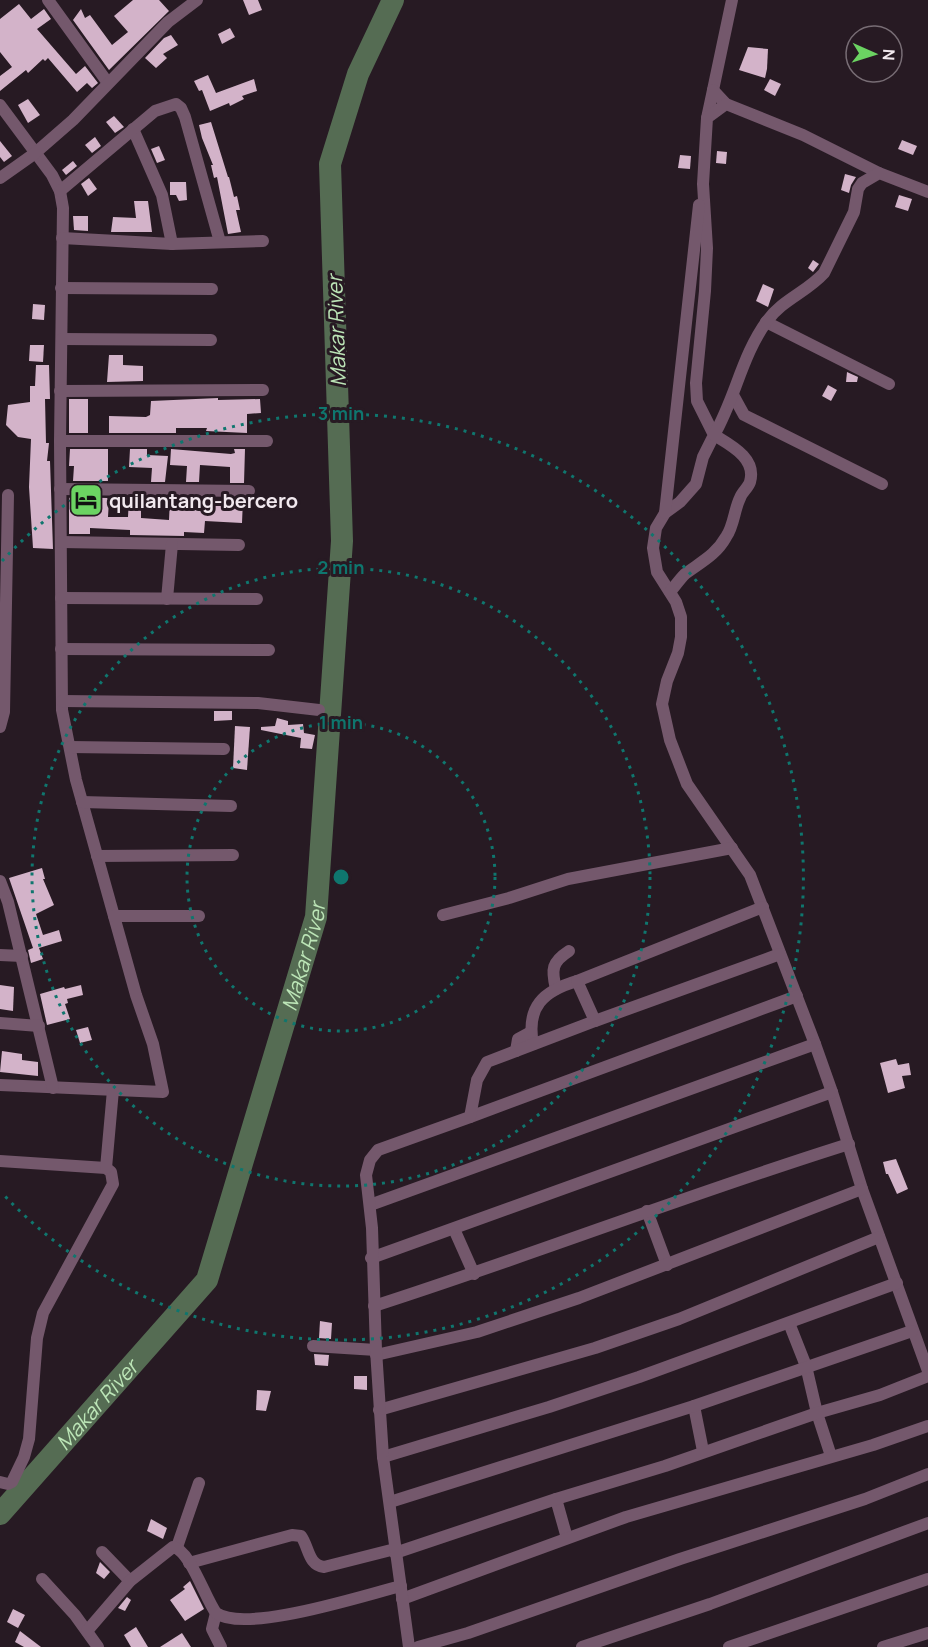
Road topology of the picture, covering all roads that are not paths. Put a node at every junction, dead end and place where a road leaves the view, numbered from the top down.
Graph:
1 (197, 0) edge
2 (732, 0) edge
3 (53, 2) edge
4 (108, 83) junction
5 (713, 90) junction
6 (726, 104) junction
7 (0, 105) edge
8 (706, 118) junction
9 (133, 129) junction
10 (34, 154) junction
11 (704, 163) junction
12 (879, 173) junction
13 (0, 178) edge
14 (60, 191) junction
15 (928, 192) edge
16 (62, 238) junction
17 (263, 241) dead end
18 (220, 242) junction
19 (172, 244) junction
20 (61, 288) junction
21 (212, 289) dead end
22 (766, 322) junction
23 (62, 339) junction
24 (211, 340) dead end
25 (889, 384) dead end
26 (263, 390) dead end
27 (60, 391) junction
28 (733, 395) junction
29 (714, 435) junction
30 (60, 441) junction
31 (267, 441) dead end
32 (882, 484) dead end
33 (60, 489) junction
34 (249, 491) dead end
35 (8, 495) dead end
36 (666, 513) junction
37 (61, 542) junction
38 (172, 544) junction
39 (239, 545) dead end
40 (670, 592) junction
41 (61, 598) junction
42 (167, 599) junction
43 (257, 599) dead end
44 (61, 649) junction
45 (269, 650) dead end
46 (62, 701) junction
47 (320, 710) dead end
48 (0, 727) edge
49 (70, 747) junction
50 (224, 749) dead end
51 (82, 802) junction
52 (231, 806) dead end
53 (732, 848) junction
54 (233, 855) dead end
55 (97, 856) junction
56 (0, 881) edge
57 (763, 907) junction
58 (442, 915) dead end
59 (114, 916) junction
60 (199, 916) dead end
61 (569, 951) dead end
62 (780, 954) junction
63 (0, 955) edge
64 (22, 956) junction
65 (577, 981) junction
66 (556, 989) junction
67 (797, 996) junction
68 (596, 1021) junction
69 (0, 1023) edge
70 (39, 1026) junction
71 (532, 1038) junction
72 (815, 1044) junction
73 (0, 1085) edge
74 (53, 1088) junction
75 (113, 1090) junction
76 (832, 1092) junction
77 (470, 1117) junction
78 (849, 1144) junction
79 (0, 1161) edge
80 (106, 1168) junction
81 (862, 1189) junction
82 (370, 1205) junction
83 (647, 1211) junction
84 (453, 1229) junction
85 (879, 1238) junction
86 (371, 1258) junction
87 (667, 1265) junction
88 (474, 1274) junction
89 (897, 1283) junction
90 (374, 1306) junction
91 (789, 1323) junction
92 (912, 1330) junction
93 (313, 1346) dead end
94 (376, 1353) junction
95 (806, 1366) junction
96 (928, 1371) edge
97 (928, 1376) edge
98 (694, 1406) junction
99 (379, 1410) junction
100 (817, 1413) junction
101 (928, 1426) edge
102 (703, 1451) junction
103 (831, 1456) junction
104 (383, 1457) junction
105 (928, 1474) edge
106 (0, 1482) edge
107 (199, 1483) dead end
108 (556, 1499) junction
109 (390, 1502) junction
110 (928, 1523) edge
111 (567, 1538) junction
112 (177, 1547) junction
113 (395, 1551) junction
114 (102, 1552) dead end
115 (189, 1563) junction
116 (42, 1579) dead end
117 (928, 1579) edge
118 (130, 1581) junction
119 (401, 1586) junction
120 (402, 1599) junction
121 (216, 1613) junction
122 (87, 1631) junction
123 (928, 1633) edge
124 (98, 1647) edge
125 (221, 1647) edge
126 (409, 1647) edge
127 (418, 1647) edge
128 (582, 1647) edge
129 (729, 1647) edge
130 (883, 1647) edge

1 - 4 street
2 - 5 street
3 - 4 street
4 - 10 street
5 - 6 street
5 - 8 street
6 - 8 street
6 - 12 street
7 - 10 street
8 - 11 street
9 - 14 street
9 - 18 street
9 - 19 street
10 - 13 street
10 - 14 street
11 - 29 street
11 - 36 street
12 - 15 street
12 - 22 street
14 - 16 street
16 - 19 street
16 - 20 street
17 - 18 street
18 - 19 street
20 - 21 street
20 - 23 street
22 - 25 street
22 - 28 street
23 - 24 street
23 - 27 street
26 - 27 street
27 - 30 street
28 - 29 street
28 - 32 street
29 - 36 street
29 - 40 street
30 - 31 street
30 - 33 street
33 - 34 street
33 - 37 street
35 - 48 street
36 - 40 street
37 - 38 street
37 - 41 street
38 - 39 street
38 - 42 street
40 - 53 street
41 - 42 street
41 - 44 street
42 - 43 street
44 - 45 street
44 - 46 street
46 - 47 street
46 - 49 street
49 - 50 street
49 - 51 street
51 - 52 street
51 - 55 street
53 - 57 street
53 - 58 street
54 - 55 street
55 - 59 street
56 - 64 street
57 - 62 street
57 - 65 street
59 - 60 street
59 - 75 street
61 - 66 street
62 - 67 street
62 - 68 street
63 - 64 street
64 - 70 street
65 - 66 street
65 - 68 street
66 - 71 street
67 - 72 street
67 - 77 street
68 - 71 street
69 - 70 street
70 - 74 street
71 - 77 street
72 - 76 street
72 - 82 street
73 - 74 street
74 - 75 street
75 - 80 street
76 - 78 street
76 - 84 street
77 - 82 street
78 - 81 street
78 - 83 street
79 - 80 street
80 - 106 street
81 - 85 street
81 - 87 street
82 - 86 street
83 - 87 street
83 - 88 street
84 - 86 street
84 - 88 street
85 - 89 street
85 - 99 street
86 - 90 street
87 - 94 street
88 - 90 street
89 - 91 street
89 - 92 street
90 - 94 street
91 - 95 street
91 - 104 street
92 - 95 street
92 - 96 street
93 - 94 street
94 - 99 street
95 - 98 street
95 - 100 street
97 - 100 street
98 - 102 street
98 - 109 street
99 - 104 street
100 - 102 street
100 - 103 street
101 - 103 street
102 - 108 street
103 - 111 street
104 - 109 street
105 - 127 street
107 - 112 street
108 - 111 street
108 - 113 street
109 - 113 street
110 - 128 street
111 - 120 street
112 - 115 street
112 - 118 street
113 - 115 street
113 - 119 street
114 - 118 street
115 - 121 street
116 - 122 street
117 - 129 street
118 - 122 street
119 - 120 street
119 - 121 street
120 - 126 street
121 - 125 street
122 - 124 street
123 - 130 street

